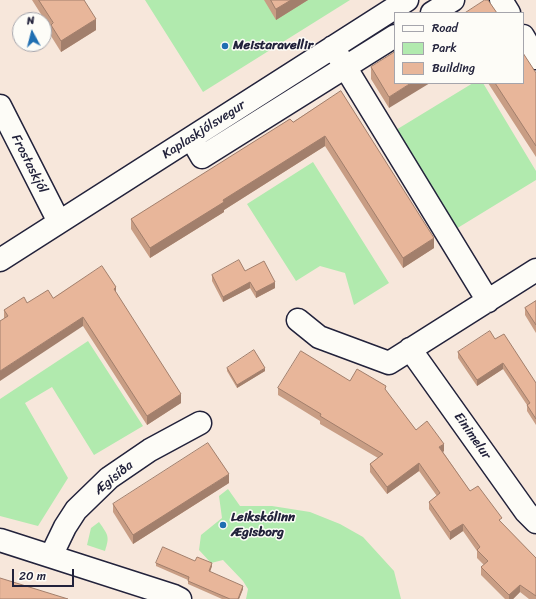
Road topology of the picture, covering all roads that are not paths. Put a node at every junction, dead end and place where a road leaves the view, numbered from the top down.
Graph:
1 (407, 0) edge
2 (453, 0) edge
3 (501, 0) edge
4 (434, 12) edge
5 (508, 12) edge
6 (394, 37) edge
7 (524, 38) edge
8 (333, 47) junction
9 (536, 58) edge
10 (346, 67) junction
11 (0, 106) edge
12 (191, 138) junction
13 (59, 222) junction
14 (0, 260) edge
15 (536, 270) edge
16 (488, 301) junction
17 (298, 320) dead end
18 (410, 349) junction
19 (200, 423) dead end
20 (536, 522) edge
21 (0, 540) edge
22 (51, 556) junction
23 (180, 599) edge

1 - 8 street, Kaplaskjólsvegur
2 - 4 street
3 - 5 street
6 - 10 street
7 - 9 street
8 - 10 street
8 - 12 street, Kaplaskjólsvegur
10 - 12 street
10 - 16 street
11 - 13 street, Frostaskjól
12 - 13 street, Kaplaskjólsvegur
13 - 14 street, Kaplaskjólsvegur
15 - 16 street
16 - 18 street
17 - 18 street
18 - 20 street, Einimelur
19 - 22 street, Ægisíða
21 - 22 street
22 - 23 street

